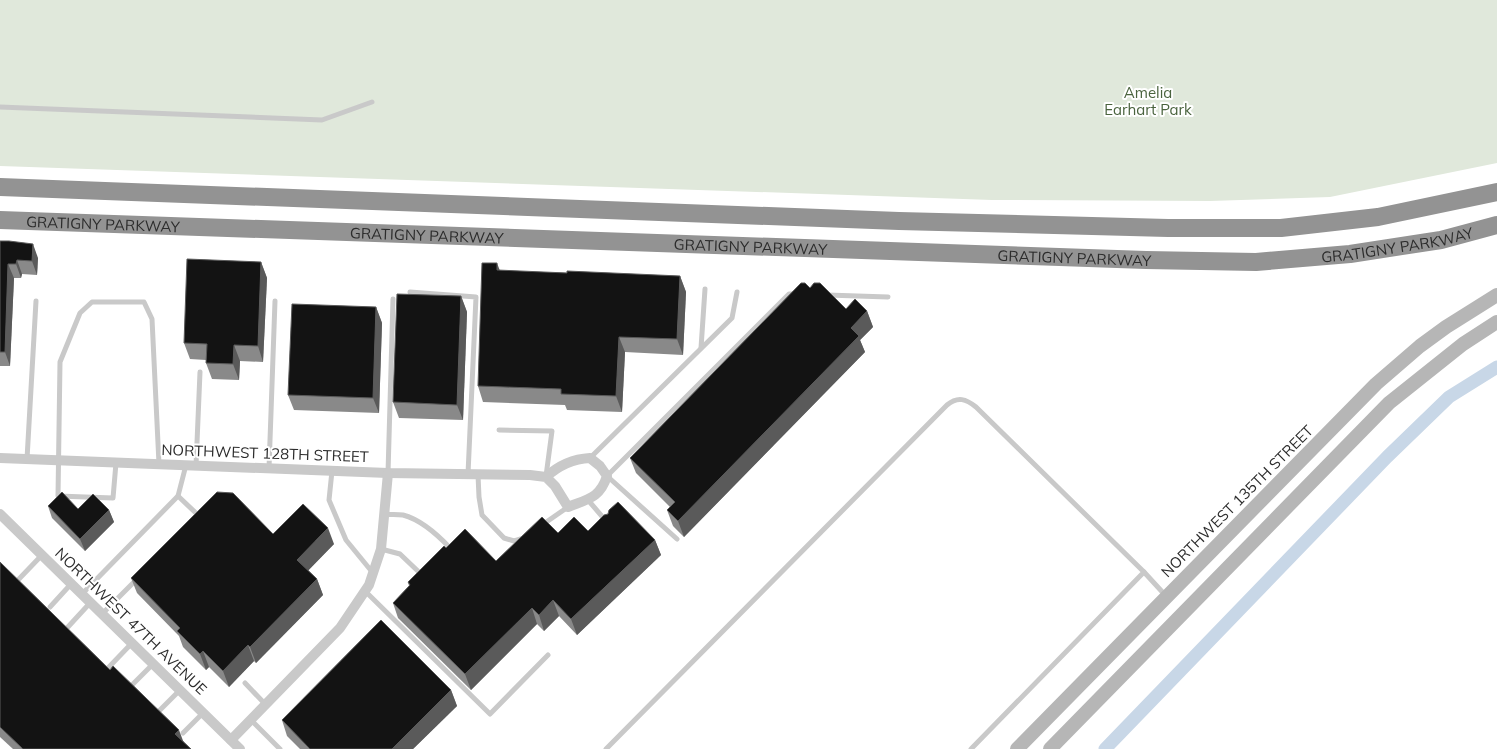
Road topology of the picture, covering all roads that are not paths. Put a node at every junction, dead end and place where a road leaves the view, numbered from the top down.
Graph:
1 (372, 102) dead end
2 (0, 107) edge
3 (0, 187) edge
4 (1497, 192) edge
5 (0, 220) edge
6 (1497, 225) edge
7 (705, 289) dead end
8 (410, 292) dead end
9 (737, 292) dead end
10 (804, 294) edge
11 (819, 295) edge
12 (1497, 295) edge
13 (888, 297) dead end
14 (393, 298) dead end
15 (36, 301) dead end
16 (275, 301) dead end
17 (1497, 322) edge
18 (700, 348) junction
19 (200, 372) dead end
20 (498, 430) dead end
21 (0, 458) edge
22 (590, 458) junction
23 (27, 459) junction
24 (57, 460) junction
25 (116, 463) junction
26 (159, 464) junction
27 (191, 465) junction
28 (269, 468) junction
29 (332, 471) junction
30 (388, 473) junction
31 (473, 475) junction
32 (607, 476) junction
33 (546, 477) junction
34 (178, 496) junction
35 (588, 500) junction
36 (568, 507) junction
37 (0, 514) edge
38 (384, 514) junction
39 (193, 522) edge
40 (611, 526) edge
41 (539, 527) edge
42 (528, 535) edge
43 (677, 539) dead end
44 (381, 548) junction
45 (451, 549) edge
46 (42, 555) junction
47 (1144, 572) junction
48 (373, 573) junction
49 (422, 575) edge
50 (140, 576) edge
51 (18, 580) edge
52 (71, 584) junction
53 (365, 591) junction
54 (82, 594) junction
55 (1166, 596) junction
56 (90, 602) junction
57 (50, 607) dead end
58 (1183, 613) junction
59 (102, 614) junction
60 (67, 628) edge
61 (132, 643) junction
62 (548, 655) dead end
63 (153, 664) junction
64 (108, 668) edge
65 (245, 683) dead end
66 (132, 685) edge
67 (180, 690) junction
68 (266, 705) junction
69 (160, 710) edge
70 (203, 713) junction
71 (251, 720) junction
72 (183, 733) dead end
73 (231, 740) junction
74 (240, 749) edge
75 (280, 749) edge
76 (606, 749) edge
77 (971, 749) edge
78 (1018, 749) edge
79 (1050, 749) edge

1 - 2 lane
3 - 4 highway, GRATIGNY PARKWAY
5 - 6 highway, GRATIGNY PARKWAY
7 - 18 lane
8 - 31 lane
9 - 18 lane
10 - 32 lane
11 - 13 lane
12 - 55 main road, NORTHWEST 135TH STREET
14 - 30 lane
15 - 23 lane
16 - 28 lane
17 - 58 main road
18 - 22 lane
19 - 27 lane
20 - 33 lane
21 - 23 street, NORTHWEST 128TH STREET
22 - 32 street
22 - 33 street
23 - 24 street, NORTHWEST 128TH STREET
24 - 25 street, NORTHWEST 128TH STREET
24 - 25 lane
24 - 26 lane
25 - 26 street, NORTHWEST 128TH STREET
26 - 27 street, NORTHWEST 128TH STREET
27 - 28 street, NORTHWEST 128TH STREET
27 - 34 lane
28 - 29 street, NORTHWEST 128TH STREET
29 - 30 street, NORTHWEST 128TH STREET
29 - 48 lane
30 - 31 street, NORTHWEST 128TH STREET
30 - 38 street
31 - 33 street, NORTHWEST 128TH STREET
31 - 42 lane
32 - 35 street
32 - 43 lane
33 - 36 street
34 - 39 lane
34 - 54 lane
35 - 36 street
35 - 40 lane
36 - 41 lane
37 - 46 street, NORTHWEST 47TH AVENUE
38 - 44 street
38 - 45 lane
44 - 48 street
44 - 49 lane
46 - 51 lane
46 - 52 street, NORTHWEST 47TH AVENUE
47 - 55 lane
47 - 76 lane
47 - 77 lane
48 - 53 street
50 - 59 lane
52 - 54 street, NORTHWEST 47TH AVENUE
52 - 57 lane
53 - 62 lane
53 - 68 street
54 - 56 street, NORTHWEST 47TH AVENUE
55 - 58 main road
55 - 78 main road, NORTHWEST 135TH STREET
56 - 59 street, NORTHWEST 47TH AVENUE
56 - 60 lane
58 - 79 main road
59 - 61 street, NORTHWEST 47TH AVENUE
61 - 63 street, NORTHWEST 47TH AVENUE
61 - 64 lane
63 - 66 lane
63 - 67 street, NORTHWEST 47TH AVENUE
65 - 68 lane
67 - 69 lane
67 - 70 street, NORTHWEST 47TH AVENUE
68 - 71 street
70 - 72 lane
70 - 73 street, NORTHWEST 47TH AVENUE
71 - 73 street
71 - 75 lane
73 - 74 street, NORTHWEST 47TH AVENUE

